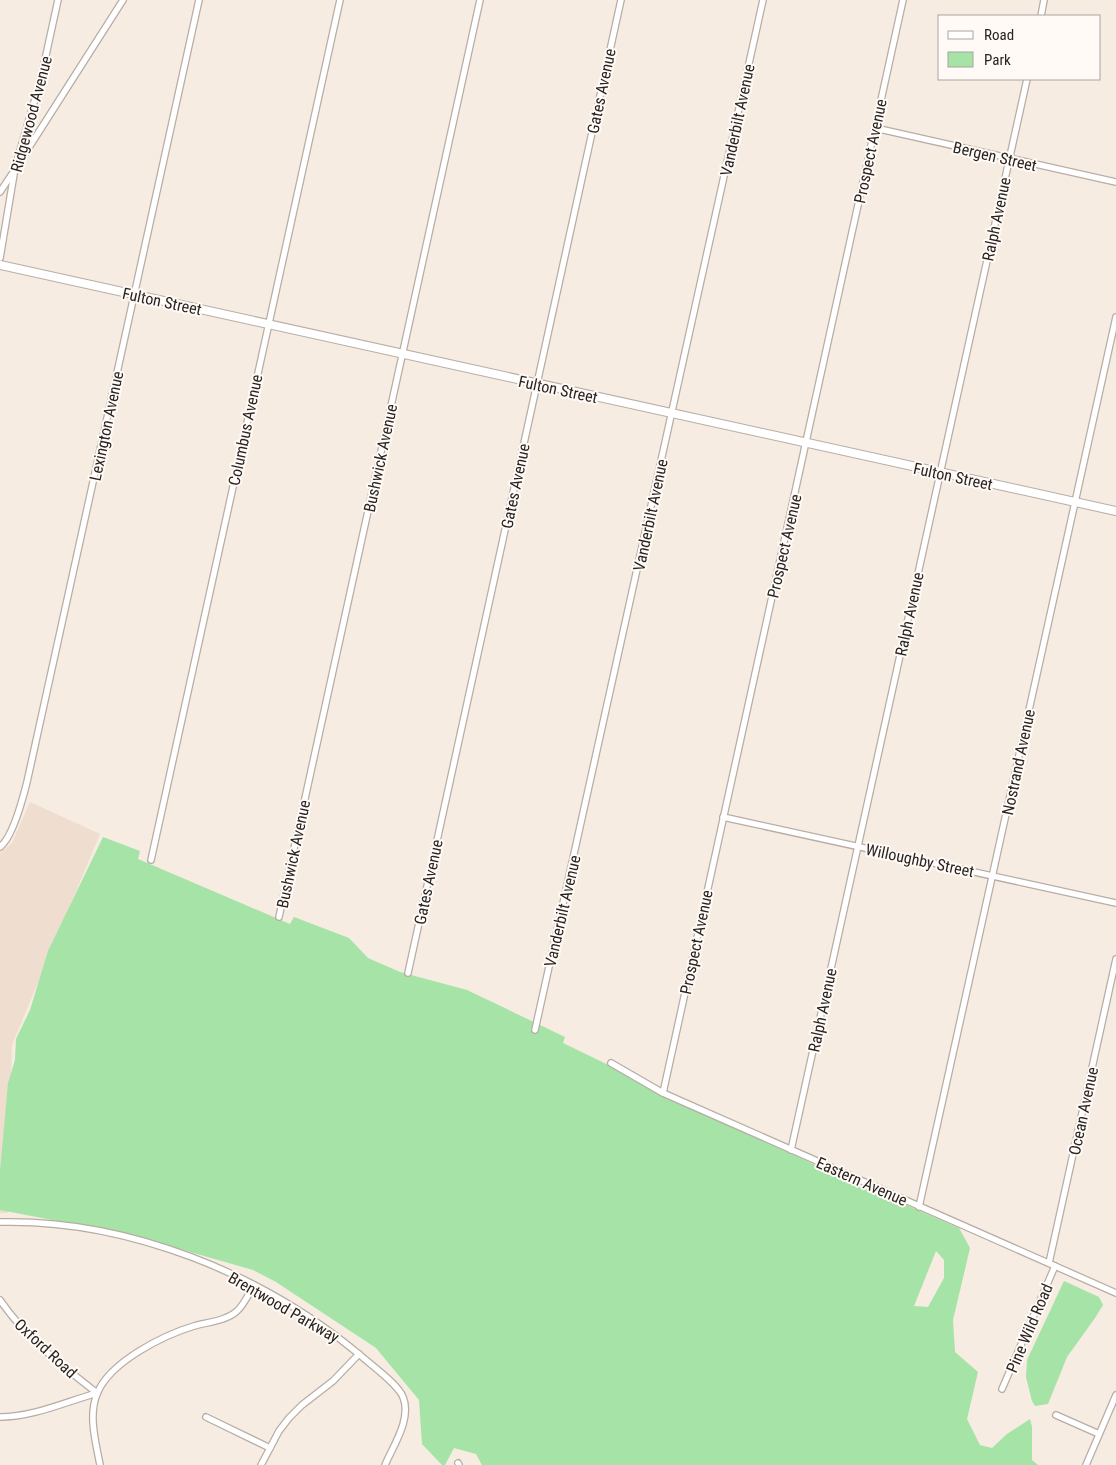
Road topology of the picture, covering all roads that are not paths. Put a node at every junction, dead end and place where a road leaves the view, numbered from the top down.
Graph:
1 (58, 0) edge
2 (123, 0) edge
3 (199, 0) edge
4 (340, 0) edge
5 (480, 0) edge
6 (621, 0) edge
7 (763, 0) edge
8 (902, 0) edge
9 (1044, 0) edge
10 (1041, 15) edge
11 (1027, 80) edge
12 (875, 128) junction
13 (1009, 159) junction
14 (15, 168) junction
15 (1116, 182) edge
16 (0, 192) edge
17 (0, 258) edge
18 (0, 265) edge
19 (134, 295) junction
20 (1116, 317) edge
21 (268, 325) junction
22 (403, 354) junction
23 (537, 384) junction
24 (671, 414) junction
25 (806, 444) junction
26 (940, 473) junction
27 (1076, 502) junction
28 (1116, 511) edge
29 (723, 816) junction
30 (858, 846) junction
31 (0, 847) edge
32 (151, 860) dead end
33 (993, 876) junction
34 (1116, 903) edge
35 (279, 917) dead end
36 (1116, 959) edge
37 (408, 973) dead end
38 (535, 1030) dead end
39 (611, 1063) dead end
40 (663, 1093) junction
41 (791, 1150) junction
42 (919, 1207) junction
43 (0, 1222) edge
44 (1052, 1265) junction
45 (254, 1286) junction
46 (1116, 1293) edge
47 (0, 1300) edge
48 (359, 1354) junction
49 (1002, 1389) dead end
50 (97, 1393) junction
51 (1116, 1395) edge
52 (1056, 1415) dead end
53 (0, 1417) edge
54 (206, 1417) dead end
55 (1099, 1434) junction
56 (270, 1448) junction
57 (100, 1465) edge
58 (261, 1465) edge
59 (384, 1465) edge
60 (1086, 1465) edge

1 - 14 street, Ridgewood Avenue
2 - 14 street
3 - 19 street, Lexington Avenue
4 - 21 street, Columbus Avenue
5 - 22 street, Bushwick Avenue
6 - 23 street, Gates Avenue
7 - 24 street, Vanderbilt Avenue
8 - 12 street, Prospect Avenue
9 - 10 street
11 - 13 street, Ralph Avenue
12 - 13 street, Bergen Street
12 - 25 street, Prospect Avenue
13 - 15 street, Bergen Street
13 - 26 street, Ralph Avenue
14 - 16 street
14 - 17 street, Ridgewood Avenue
18 - 19 street, Fulton Street
19 - 21 street, Fulton Street
19 - 31 street, Lexington Avenue
20 - 27 street, Nostrand Avenue
21 - 22 street, Fulton Street
21 - 32 street, Columbus Avenue
22 - 23 street, Fulton Street
22 - 35 street, Bushwick Avenue
23 - 24 street, Fulton Street
23 - 37 street, Gates Avenue
24 - 25 street, Fulton Street
24 - 38 street, Vanderbilt Avenue
25 - 26 street, Fulton Street
25 - 29 street, Prospect Avenue
26 - 27 street, Fulton Street
26 - 30 street, Ralph Avenue
27 - 28 street, Fulton Street
27 - 33 street, Nostrand Avenue
29 - 30 street, Willoughby Street
29 - 40 street, Prospect Avenue
30 - 33 street, Willoughby Street
30 - 41 street, Ralph Avenue
33 - 34 street, Willoughby Street
33 - 42 street, Nostrand Avenue
36 - 44 street, Ocean Avenue
39 - 40 street, Eastern Avenue
40 - 41 street, Eastern Avenue
41 - 42 street, Eastern Avenue
42 - 44 street, Eastern Avenue
43 - 45 street, Brentwood Parkway
44 - 46 street, Eastern Avenue
44 - 49 street, Pine Wild Road
45 - 48 street, Brentwood Parkway
45 - 50 street
47 - 50 street, Oxford Road
48 - 56 street
48 - 59 street, Brentwood Parkway
50 - 53 street
50 - 57 street
51 - 55 street
52 - 55 street
54 - 56 street
55 - 60 street
56 - 58 street

